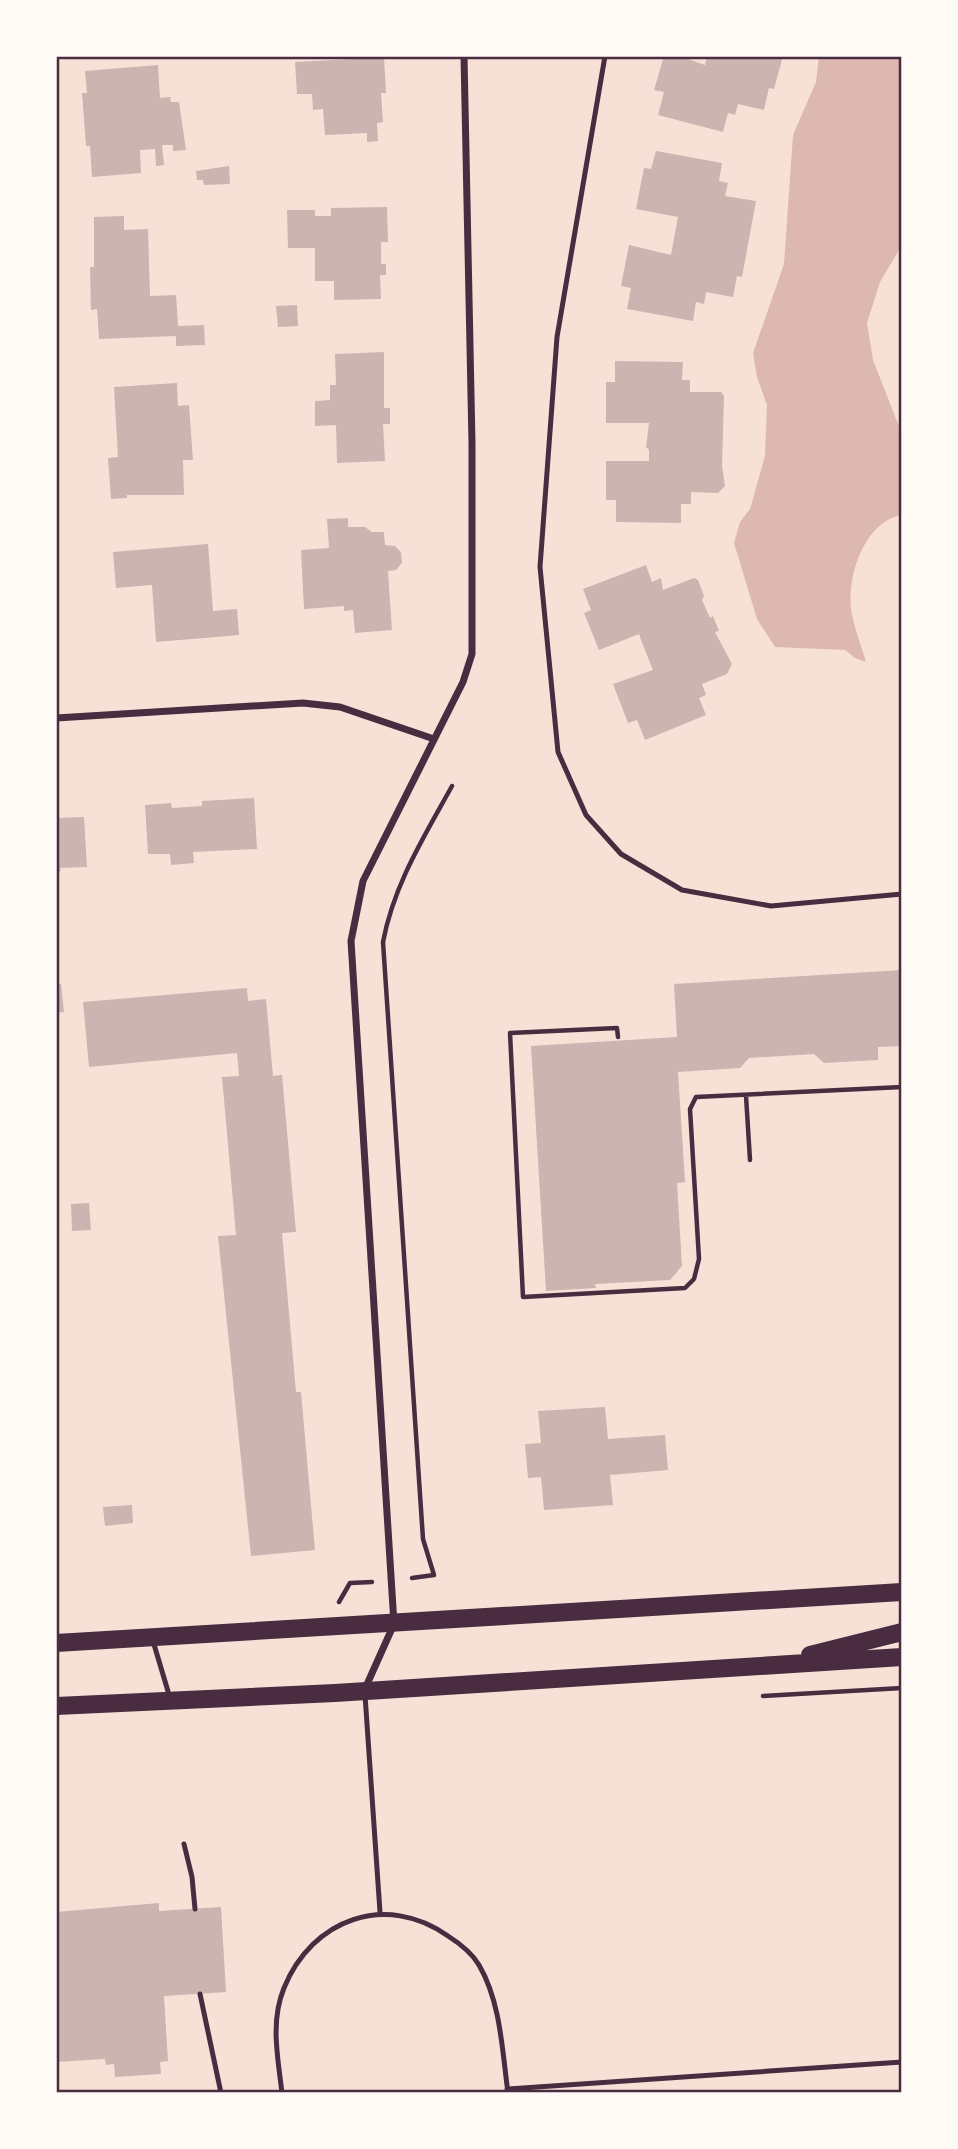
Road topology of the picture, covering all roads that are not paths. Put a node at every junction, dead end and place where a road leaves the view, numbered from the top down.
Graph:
1 (464, 56) edge
2 (605, 56) edge
3 (56, 718) edge
4 (435, 739) junction
5 (902, 894) edge
6 (902, 1592) edge
7 (394, 1623) junction
8 (902, 1632) edge
9 (152, 1637) junction
10 (56, 1643) edge
11 (902, 1657) edge
12 (770, 1665) junction
13 (364, 1691) junction
14 (170, 1698) junction
15 (56, 1706) edge
16 (184, 1844) dead end
17 (195, 1909) dead end
18 (380, 1912) junction
19 (200, 1994) dead end
20 (902, 2062) edge
21 (507, 2091) edge
22 (221, 2093) edge
23 (282, 2093) edge

1 - 4 street
2 - 5 lane
3 - 4 street
4 - 7 street
6 - 7 main road
7 - 9 main road
7 - 13 street
8 - 12 main road
9 - 10 main road
9 - 14 lane
11 - 12 main road
12 - 13 main road
13 - 14 main road
13 - 18 lane
14 - 15 main road
16 - 17 lane
18 - 21 lane
18 - 23 lane
19 - 22 lane
20 - 21 lane

